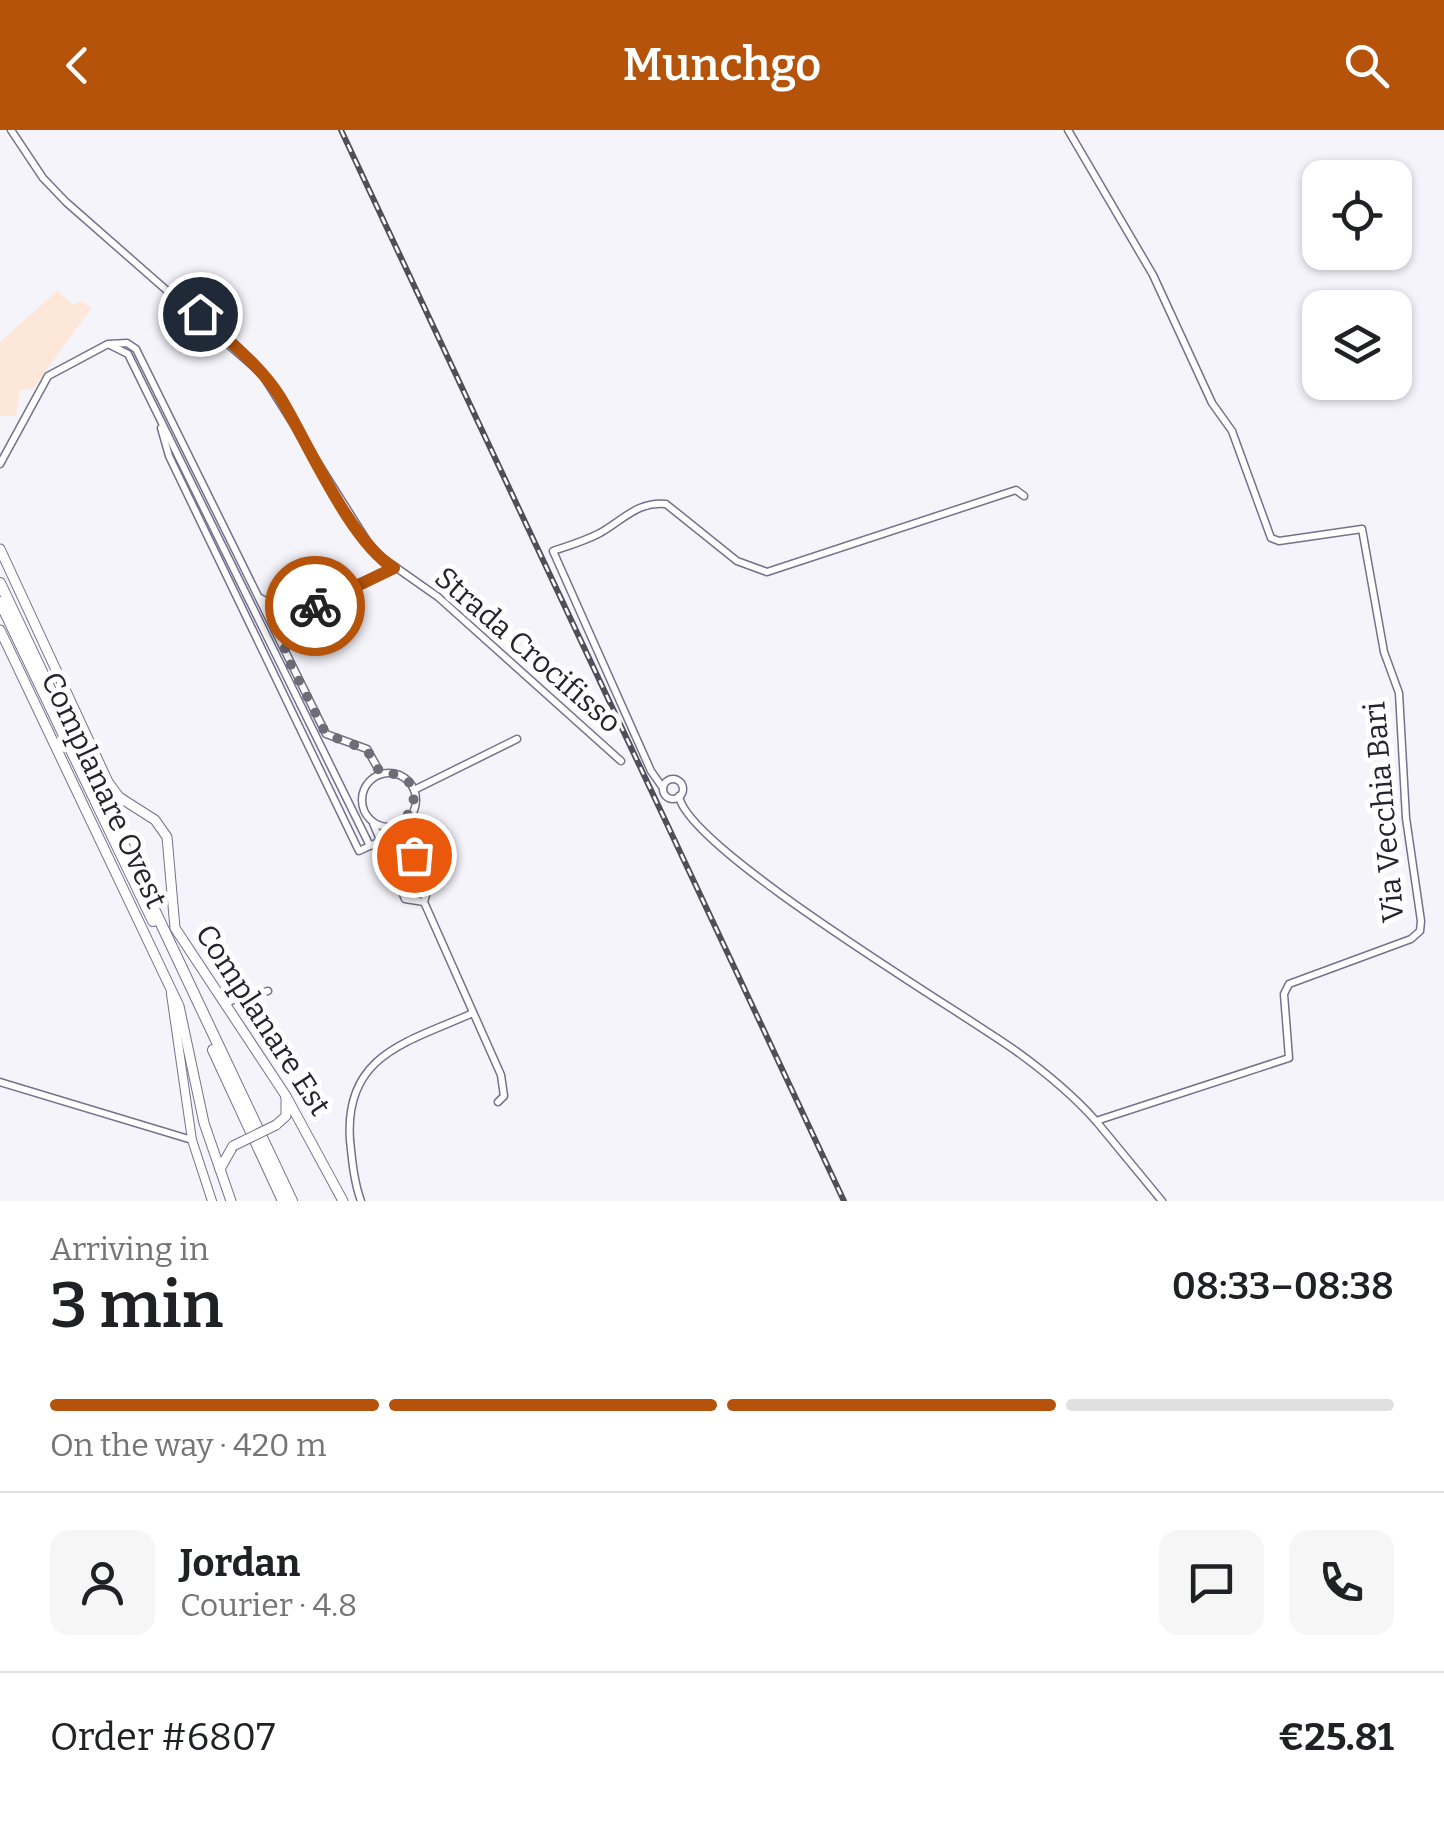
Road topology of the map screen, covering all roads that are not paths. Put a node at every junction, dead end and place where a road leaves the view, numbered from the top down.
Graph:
1 (11, 130) edge
2 (1068, 130) edge
3 (108, 344) junction
4 (0, 464) edge
5 (1024, 496) dead end
6 (0, 549) edge
7 (394, 568) junction
8 (0, 583) edge
9 (259, 597) junction
10 (0, 602) edge
11 (309, 609) junction
12 (0, 630) edge
13 (284, 651) junction
14 (517, 739) dead end
15 (620, 761) dead end
16 (651, 771) junction
17 (381, 774) junction
18 (672, 780) junction
19 (663, 788) junction
20 (414, 790) junction
21 (675, 798) junction
22 (372, 822) junction
23 (400, 824) junction
24 (374, 844) junction
25 (424, 902) junction
26 (171, 989) junction
27 (268, 990) dead end
28 (228, 1012) junction
29 (474, 1013) junction
30 (0, 1082) edge
31 (286, 1096) junction
32 (498, 1102) dead end
33 (1096, 1120) junction
34 (276, 1126) junction
35 (304, 1128) junction
36 (192, 1140) junction
37 (210, 1142) junction
38 (233, 1146) junction
39 (220, 1172) junction
40 (212, 1201) edge
41 (231, 1201) edge
42 (280, 1201) edge
43 (292, 1201) edge
44 (343, 1201) edge
45 (361, 1201) edge
46 (1162, 1201) edge

1 - 7 street, Strada Crocifisso
2 - 33 street, Via Vecchia Bari
3 - 4 street
3 - 9 street
3 - 24 street
5 - 16 street
6 - 28 main road, Complanare Est
7 - 11 street
7 - 15 street, Strada Crocifisso
8 - 43 highway
9 - 11 street
9 - 13 street
10 - 42 highway
11 - 13 street
12 - 26 main road, Complanare Ovest
13 - 17 street
14 - 20 street
16 - 18 street
16 - 19 street
17 - 20 street
17 - 22 street
18 - 19 street
18 - 21 street
19 - 21 street
20 - 23 street
21 - 33 street
22 - 23 street
22 - 24 street
23 - 25 street
24 - 25 street
25 - 29 street
26 - 36 street
26 - 37 main road, Complanare Ovest
27 - 28 street
28 - 31 main road, Complanare Est
29 - 32 street
29 - 45 street
30 - 36 street
31 - 34 main road
31 - 35 main road, Complanare Est
33 - 46 street
34 - 35 main road
34 - 38 main road, bridge
35 - 44 main road, Complanare Est
36 - 40 street
37 - 38 main road
37 - 39 main road, Complanare Ovest
38 - 39 main road
39 - 41 main road, Complanare Ovest

